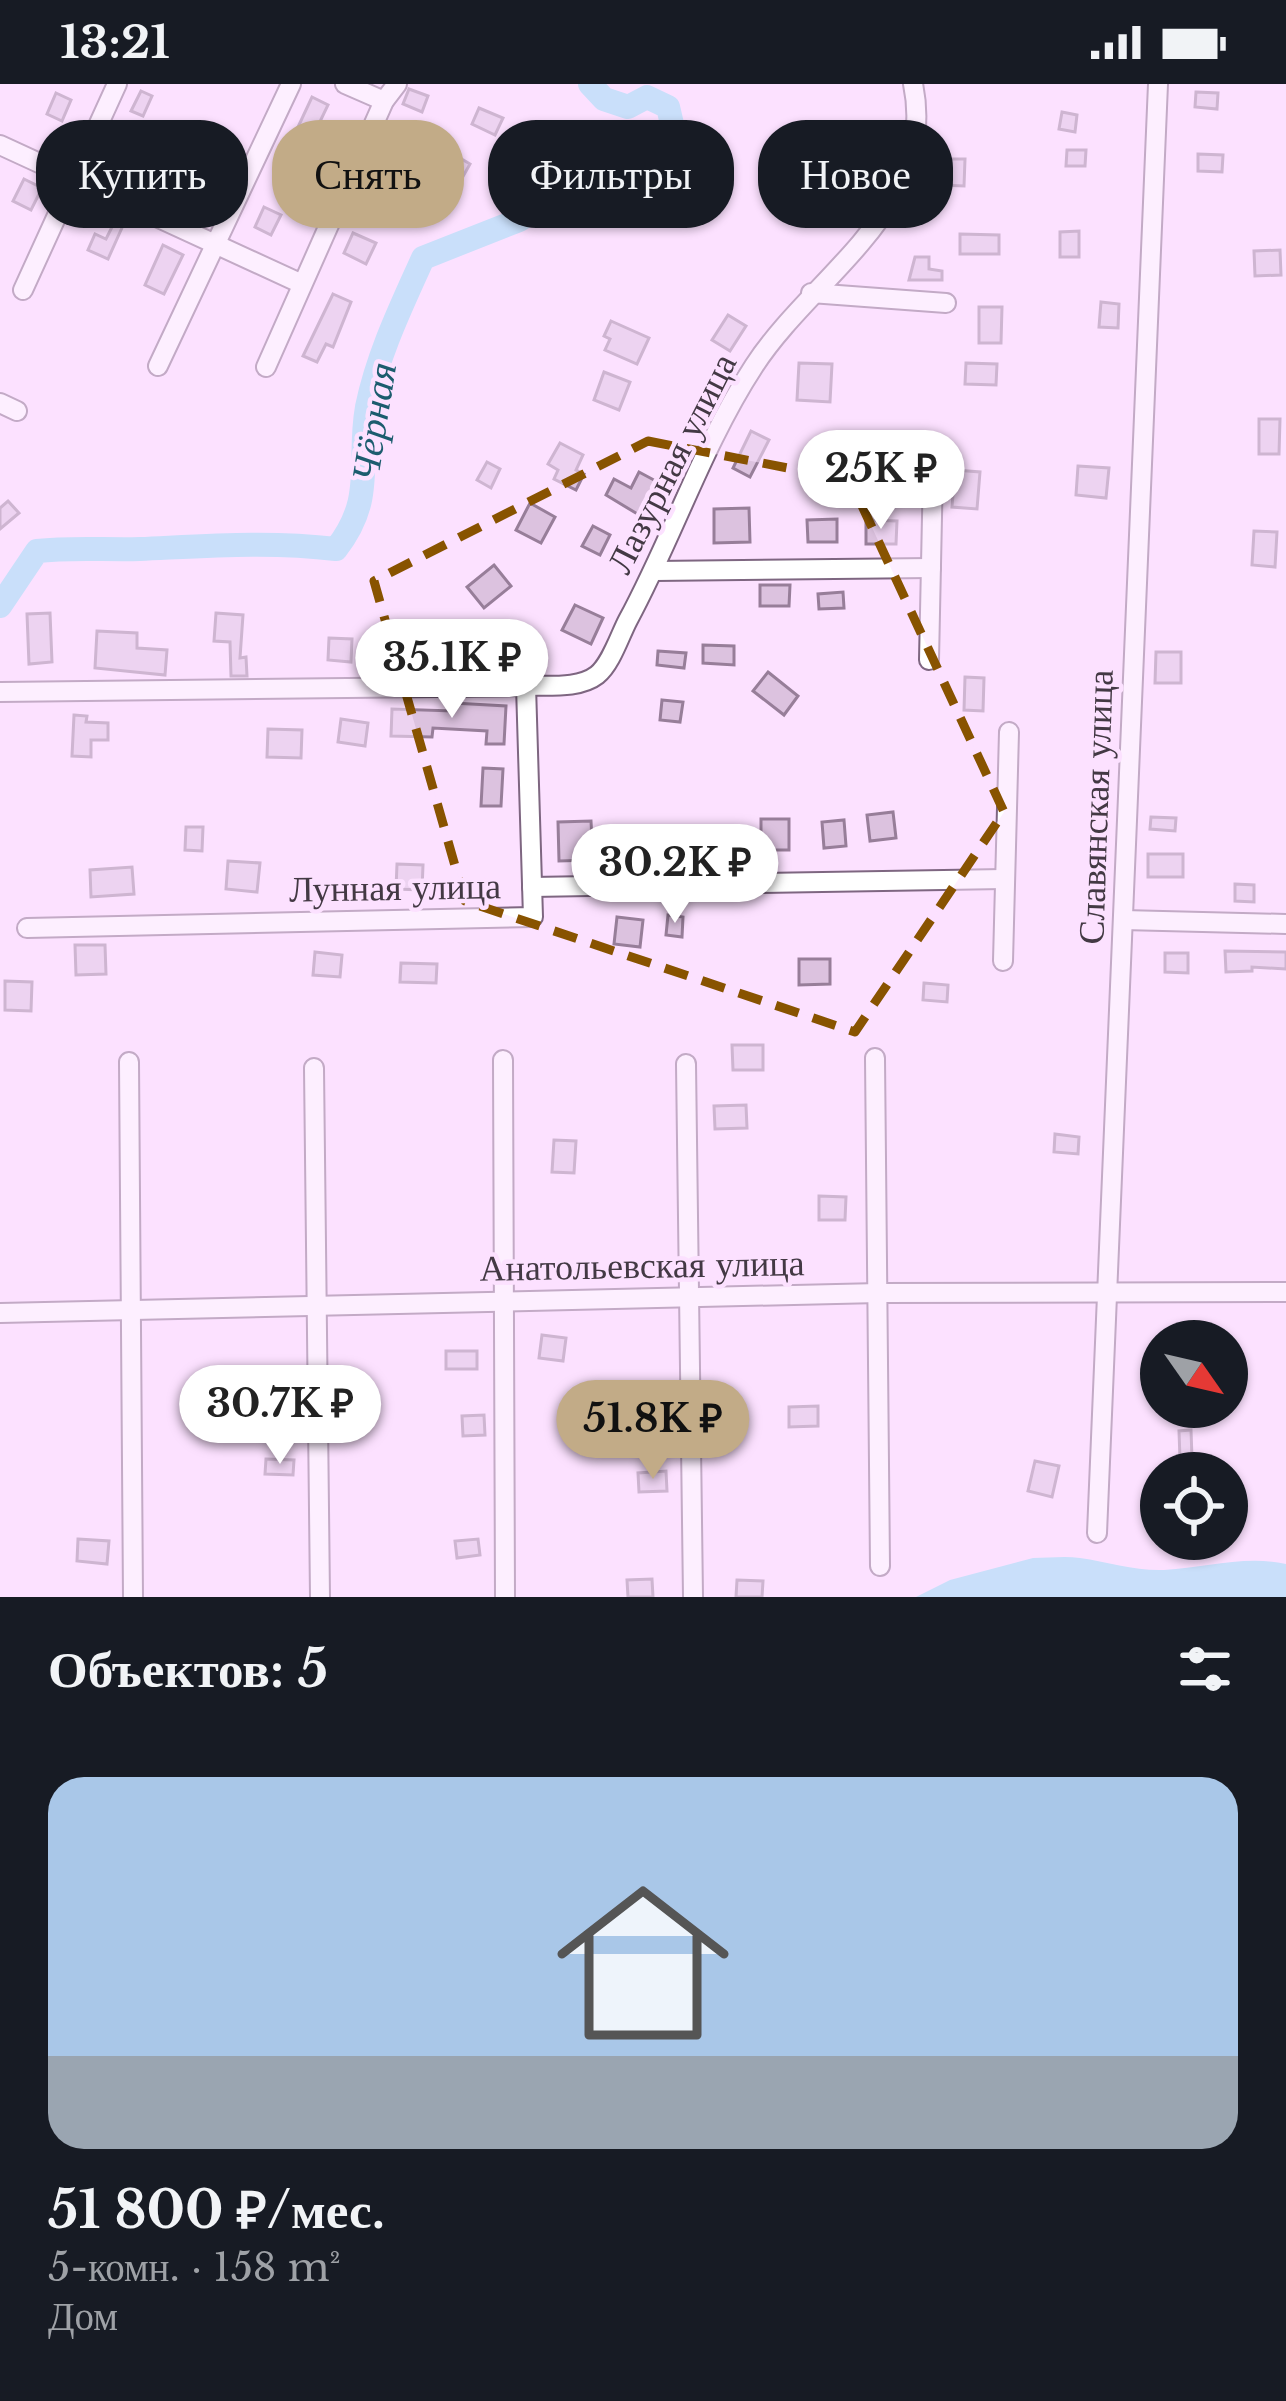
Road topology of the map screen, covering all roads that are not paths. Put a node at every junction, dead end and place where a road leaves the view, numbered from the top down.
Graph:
1 (117, 84) edge
2 (290, 84) edge
3 (345, 84) edge
4 (398, 84) edge
5 (913, 84) edge
6 (1158, 84) edge
7 (384, 101) junction
8 (100, 120) edge
9 (0, 146) edge
10 (36, 162) edge
11 (50, 228) edge
12 (180, 228) edge
13 (215, 244) junction
14 (302, 284) junction
15 (23, 290) dead end
16 (811, 293) junction
17 (946, 303) dead end
18 (158, 366) dead end
19 (266, 368) dead end
20 (934, 469) dead end
21 (931, 568) junction
22 (655, 571) junction
23 (929, 660) dead end
24 (526, 686) junction
25 (0, 692) edge
26 (1009, 732) dead end
27 (1004, 879) junction
28 (532, 887) junction
29 (1123, 920) junction
30 (1286, 924) edge
31 (27, 928) dead end
32 (1003, 961) dead end
33 (875, 1058) dead end
34 (503, 1060) dead end
35 (129, 1062) dead end
36 (686, 1064) dead end
37 (314, 1068) dead end
38 (1107, 1289) junction
39 (1286, 1292) edge
40 (879, 1293) junction
41 (689, 1297) junction
42 (504, 1301) junction
43 (317, 1306) junction
44 (131, 1310) junction
45 (0, 1313) edge
46 (1097, 1533) dead end
47 (880, 1566) dead end
48 (133, 1597) edge
49 (320, 1597) edge
50 (505, 1597) edge
51 (693, 1597) edge

1 - 8 street
2 - 13 street
3 - 7 street
4 - 7 street
5 - 16 street, Лазурная улица
6 - 29 street, Славянская улица
7 - 14 street
9 - 10 street
11 - 15 street
12 - 13 street
13 - 14 street
13 - 18 street
14 - 19 street
16 - 17 street
16 - 22 street, Лазурная улица
20 - 21 street
21 - 22 street
21 - 23 street
22 - 24 street, Лазурная улица
24 - 25 street, Лазурная улица
24 - 28 street, Лунная улица
26 - 27 street
27 - 28 street
27 - 32 street
28 - 31 street, Лунная улица
29 - 30 street
29 - 38 street, Славянская улица
33 - 40 street
34 - 42 street
35 - 44 street
36 - 41 street
37 - 43 street
38 - 39 street, Анатольевская улица
38 - 40 street, Анатольевская улица
38 - 46 street, Славянская улица
40 - 41 street, Анатольевская улица
40 - 47 street
41 - 42 street, Анатольевская улица
41 - 51 street
42 - 43 street, Анатольевская улица
42 - 50 street
43 - 44 street, Анатольевская улица
43 - 49 street
44 - 45 street, Анатольевская улица
44 - 48 street

